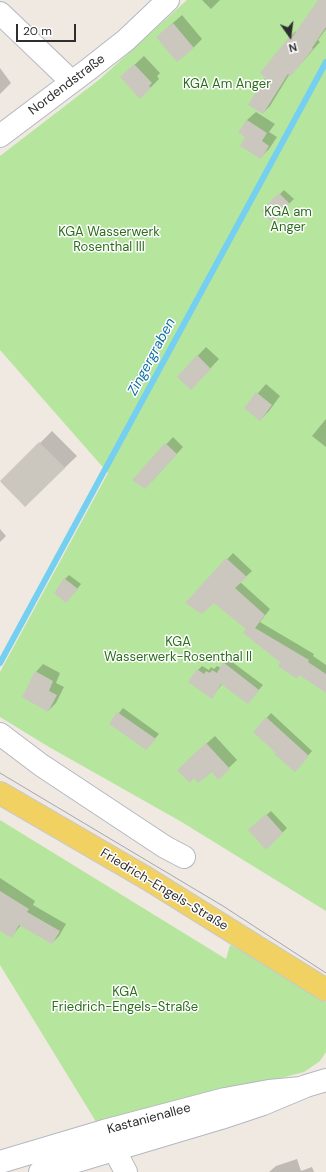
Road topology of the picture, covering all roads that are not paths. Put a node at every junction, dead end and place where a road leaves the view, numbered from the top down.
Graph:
1 (168, 0) edge
2 (0, 13) edge
3 (71, 81) junction
4 (0, 136) edge
5 (0, 734) edge
6 (0, 793) edge
7 (184, 857) dead end
8 (326, 990) edge
9 (326, 1063) edge
10 (311, 1084) edge
11 (109, 1140) junction
12 (0, 1162) edge
13 (40, 1172) edge
14 (126, 1172) edge

1 - 3 street, Nordendstraße
2 - 3 street
3 - 4 street, Nordendstraße
5 - 7 street
6 - 8 main road, Friedrich-Engels-Straße
9 - 10 street
10 - 11 street, Kastanienallee
11 - 12 street, Kastanienallee
11 - 13 street, Kastanienallee
11 - 14 street

